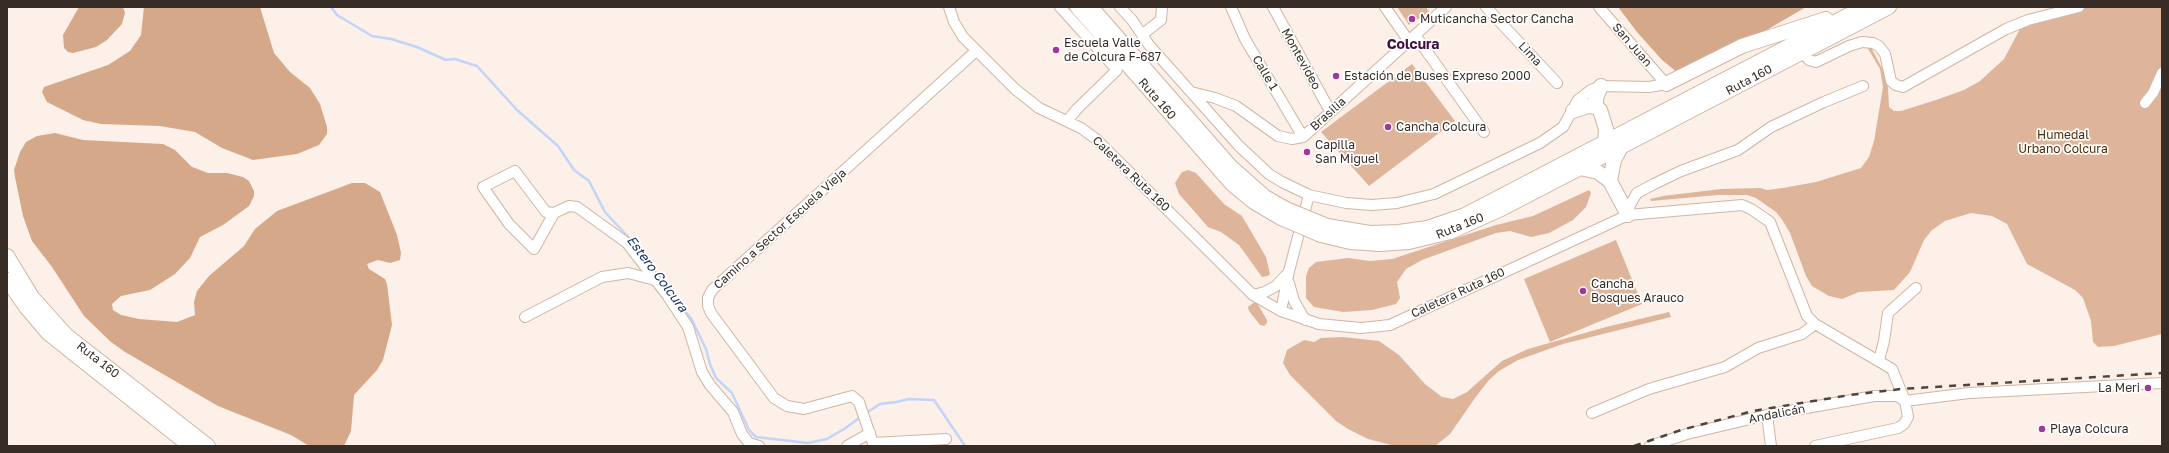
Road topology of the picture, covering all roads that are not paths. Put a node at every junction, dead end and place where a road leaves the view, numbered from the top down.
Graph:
1 (949, 7) edge
2 (1060, 7) edge
3 (1077, 7) edge
4 (1091, 7) edge
5 (1120, 7) edge
6 (1162, 7) edge
7 (1231, 7) edge
8 (1273, 7) edge
9 (1385, 7) edge
10 (1446, 7) edge
11 (1486, 7) edge
12 (1599, 7) edge
13 (1854, 7) edge
14 (1864, 7) edge
15 (1889, 7) edge
16 (2079, 7) edge
17 (1143, 34) junction
18 (1412, 37) junction
19 (976, 51) junction
20 (1802, 52) junction
21 (2162, 73) edge
22 (1557, 83) dead end
23 (1666, 84) junction
24 (1601, 86) junction
25 (1863, 86) dead end
26 (1191, 92) junction
27 (2145, 103) dead end
28 (1596, 107) junction
29 (1330, 111) junction
30 (1573, 111) junction
31 (1067, 122) junction
32 (1484, 132) dead end
33 (1303, 137) junction
34 (1605, 142) junction
35 (1622, 147) junction
36 (1580, 168) junction
37 (1610, 182) junction
38 (1309, 195) junction
39 (1281, 211) junction
40 (554, 213) junction
41 (1628, 215) junction
42 (1324, 230) junction
43 (7, 256) edge
44 (1289, 271) junction
45 (7, 280) edge
46 (655, 280) junction
47 (1916, 288) dead end
48 (1254, 294) junction
49 (1281, 311) junction
50 (525, 317) dead end
51 (1305, 320) junction
52 (1815, 324) junction
53 (1879, 360) junction
54 (2162, 383) edge
55 (1905, 401) junction
56 (1592, 413) dead end
57 (1767, 415) junction
58 (870, 433) junction
59 (946, 439) dead end
60 (874, 445) edge
61 (190, 446) edge
62 (208, 446) edge
63 (759, 446) edge
64 (847, 446) edge
65 (1650, 446) edge
66 (1771, 446) edge
67 (1815, 446) edge

1 - 19 street, Caletera Ruta 160
2 - 31 street
3 - 39 highway, Ruta 160
4 - 39 highway, Ruta 160
5 - 17 street
6 - 17 street
7 - 33 street, Calle 1
8 - 29 street, Montevideo
9 - 18 street
10 - 18 street, Brasilia
11 - 22 street, Lima
12 - 23 street, San Juan
13 - 23 highway
14 - 34 highway, Ruta 160
15 - 20 highway, Ruta 160
16 - 20 street
17 - 26 street
18 - 29 street, Brasilia
18 - 32 street
19 - 31 street, Caletera Ruta 160
19 - 58 street, Camino a Sector Escuela Vieja
20 - 35 highway, Ruta 160
21 - 27 street
23 - 24 street
24 - 28 highway
24 - 30 street
25 - 41 street
26 - 33 street, Brasilia
26 - 38 street
28 - 30 highway
28 - 34 highway
29 - 33 street, Brasilia
30 - 38 street
31 - 48 street, Caletera Ruta 160
34 - 42 highway, Ruta 160
35 - 36 highway, Ruta 160
35 - 37 highway
36 - 37 highway
36 - 42 highway, Ruta 160
37 - 41 highway
38 - 44 street
39 - 42 highway, Ruta 160, bridge
40 - 40 street
40 - 46 street
41 - 51 street, Caletera Ruta 160
41 - 52 street, Caletera Ruta 160
43 - 62 highway, Ruta 160
44 - 48 street
44 - 49 street
44 - 51 street
45 - 61 highway, Ruta 160
46 - 50 street
46 - 63 street
47 - 53 street
48 - 49 street, Caletera Ruta 160
49 - 51 street, Caletera Ruta 160
52 - 53 street, Caletera Ruta 160
52 - 56 street
53 - 55 street, Caletera Ruta 160
54 - 55 street
55 - 57 street, Andalicán
55 - 67 street, Caletera Ruta 160
57 - 65 street, Andalicán
57 - 66 street
58 - 60 street
58 - 64 street
59 - 60 street

